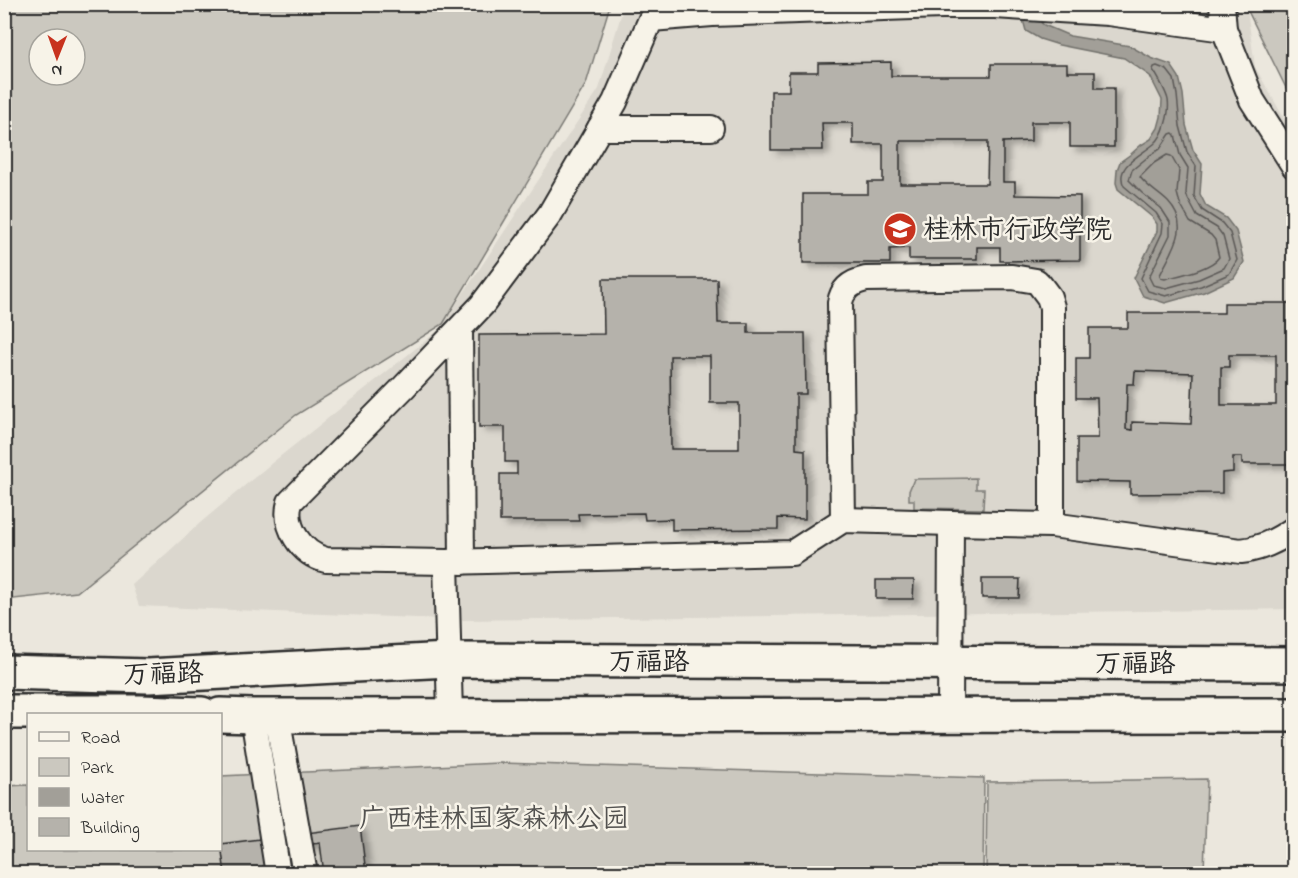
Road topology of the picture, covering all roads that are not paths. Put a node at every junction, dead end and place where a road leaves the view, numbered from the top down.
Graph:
1 (1222, 4) edge
2 (995, 6) edge
3 (653, 12) edge
4 (1224, 29) junction
5 (600, 128) junction
6 (711, 128) dead end
7 (1293, 166) edge
8 (459, 329) junction
9 (843, 520) junction
10 (951, 523) junction
11 (1052, 525) junction
12 (1293, 529) edge
13 (454, 562) junction
14 (448, 660) junction
15 (950, 663) junction
16 (1293, 664) edge
17 (4, 672) edge
18 (4, 712) edge
19 (171, 713) edge
20 (222, 715) edge
21 (450, 715) junction
22 (950, 715) junction
23 (1293, 715) edge
24 (265, 716) junction
25 (278, 873) edge
26 (305, 873) edge

1 - 4 street
2 - 3 street
2 - 4 street
3 - 5 street
4 - 7 street
5 - 6 street
5 - 8 street
8 - 13 street
8 - 13 street
9 - 10 street
9 - 11 street
9 - 13 street
10 - 11 street
10 - 15 street
11 - 12 street
13 - 14 street
14 - 15 highway, 万福路
14 - 17 highway, 万福路
14 - 21 street
15 - 16 highway, 万福路
15 - 22 street
18 - 19 highway, 万福路
20 - 24 highway, 万福路
21 - 22 highway, 万福路
21 - 24 highway, 万福路
22 - 23 highway, 万福路
24 - 25 street
24 - 26 street

